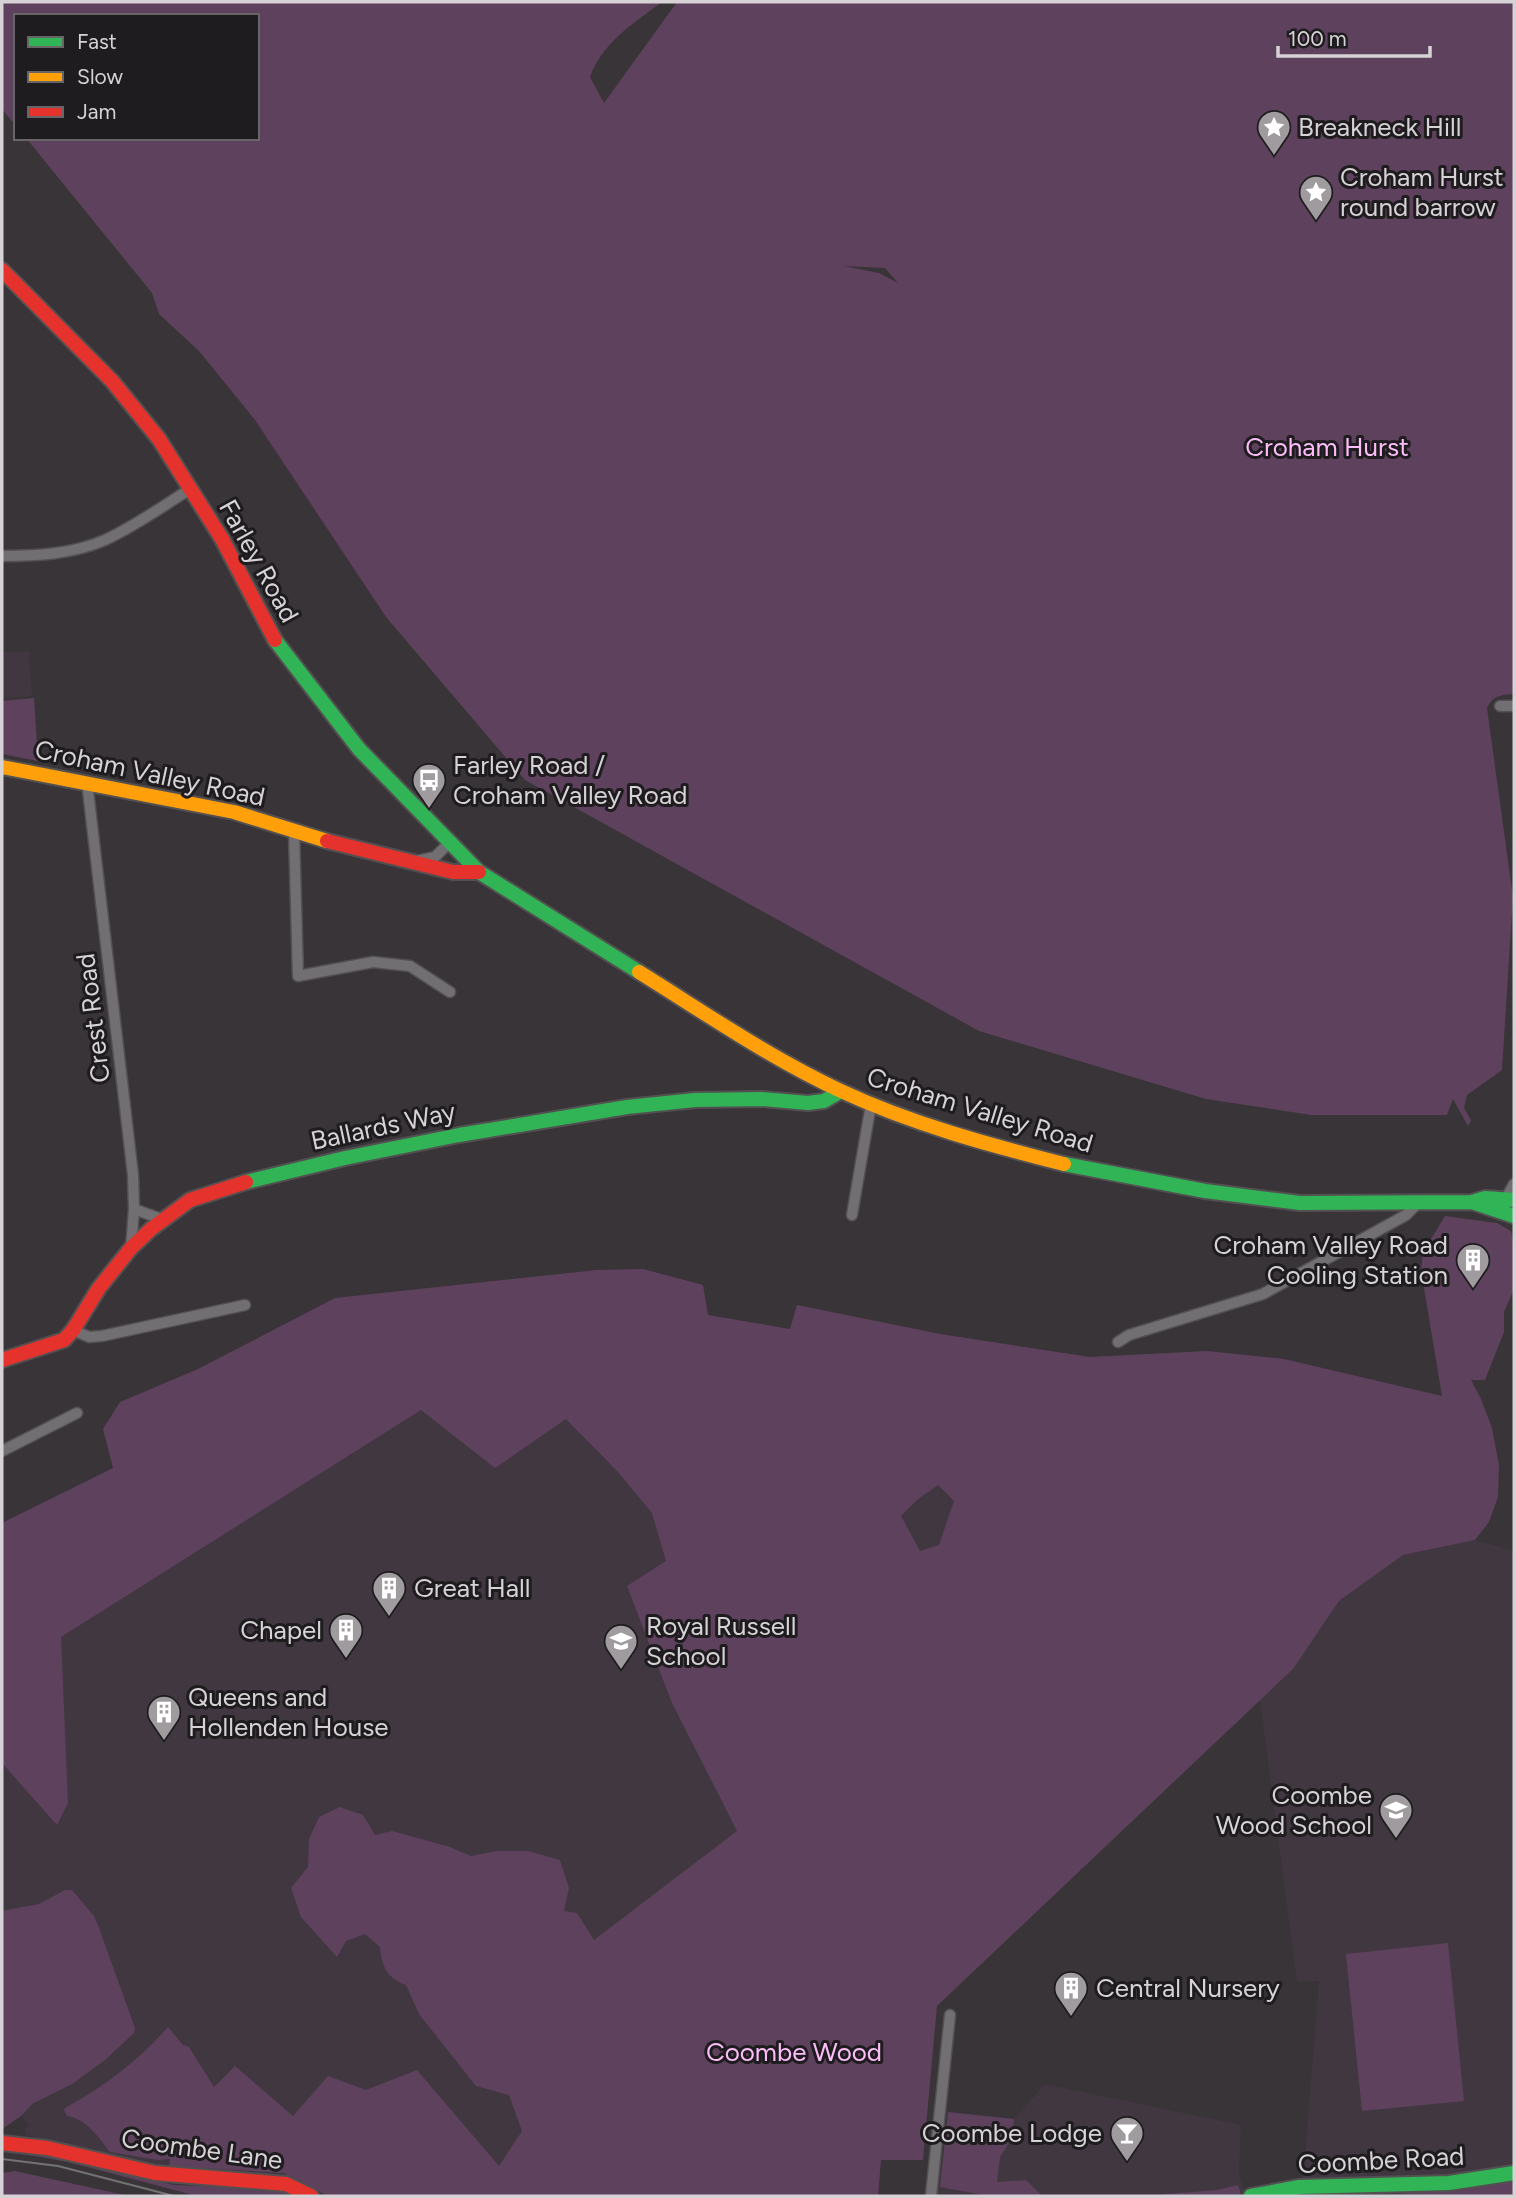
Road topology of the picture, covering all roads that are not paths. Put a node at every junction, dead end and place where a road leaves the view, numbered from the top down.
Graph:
1 (2, 270) edge
2 (190, 489) junction
3 (2, 556) edge
4 (1500, 706) dead end
5 (1514, 706) edge
6 (2, 766) edge
7 (87, 782) junction
8 (294, 832) junction
9 (449, 843) junction
10 (408, 862) junction
11 (479, 872) junction
12 (450, 992) dead end
13 (841, 1091) junction
14 (871, 1104) junction
15 (1514, 1184) edge
16 (1419, 1202) junction
17 (1509, 1206) edge
18 (134, 1209) junction
19 (852, 1215) dead end
20 (164, 1220) junction
21 (131, 1248) junction
22 (245, 1305) dead end
23 (73, 1330) junction
24 (1118, 1342) dead end
25 (2, 1360) edge
26 (77, 1413) dead end
27 (2, 1451) edge
28 (950, 2015) dead end
29 (2, 2144) edge
30 (1514, 2173) edge
31 (311, 2196) edge
32 (931, 2196) edge
33 (1251, 2196) edge

1 - 2 street, Farley Road
2 - 3 street
2 - 9 street, Farley Road
4 - 5 street
6 - 7 street, Croham Valley Road
7 - 8 street, Croham Valley Road
7 - 18 street, Crest Road
8 - 10 street, Croham Valley Road
8 - 12 street
9 - 10 street
9 - 11 street, Farley Road
10 - 11 street, Croham Valley Road
11 - 13 street, Croham Valley Road
13 - 14 street, Croham Valley Road
13 - 20 street, Ballards Way
14 - 16 street, Croham Valley Road
14 - 19 street
15 - 17 street
16 - 17 street, Croham Valley Road
16 - 24 street
18 - 20 street
18 - 21 street, Crest Road
20 - 21 street, Ballards Way
21 - 23 street, Ballards Way
22 - 23 street
23 - 25 street, Ballards Way
26 - 27 street
28 - 32 street
29 - 31 street, Coombe Lane
30 - 33 street, Coombe Road

